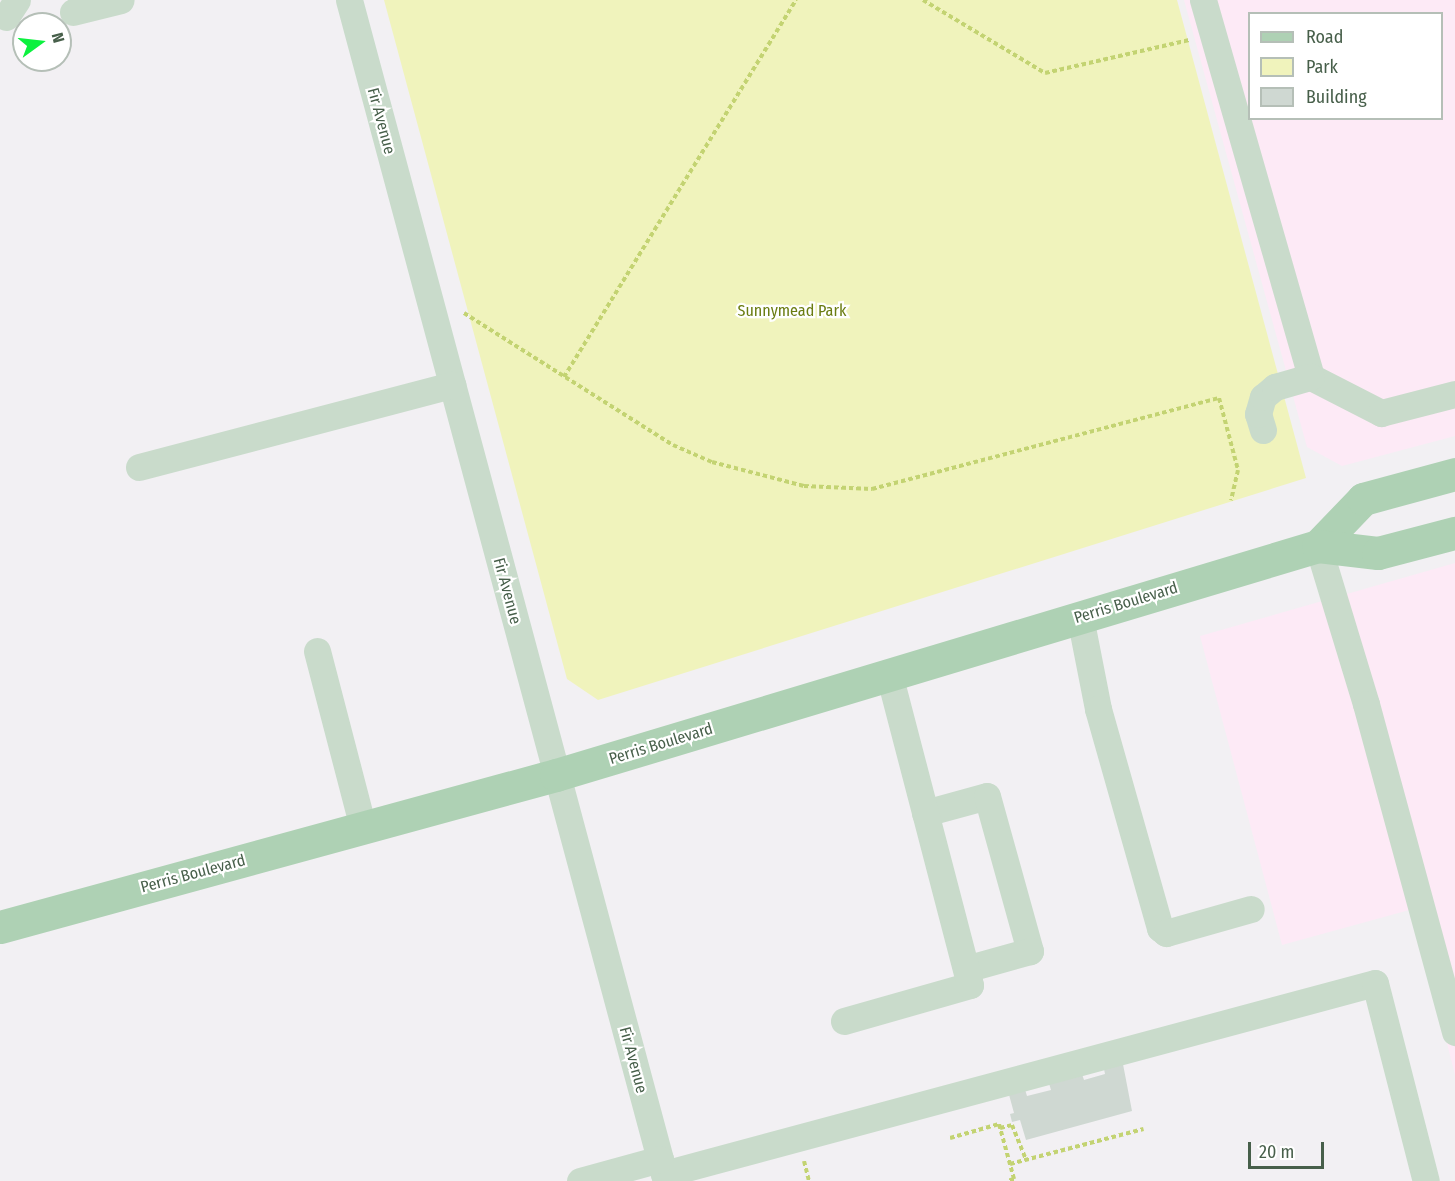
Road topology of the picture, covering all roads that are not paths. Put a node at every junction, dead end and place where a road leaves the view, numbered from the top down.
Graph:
1 (121, 0) edge
2 (349, 0) edge
3 (1203, 0) edge
4 (73, 12) dead end
5 (1311, 377) junction
6 (452, 385) junction
7 (1455, 394) edge
8 (1263, 430) dead end
9 (139, 467) dead end
10 (1455, 474) edge
11 (1453, 532) edge
12 (1318, 546) junction
13 (1080, 617) junction
14 (317, 651) dead end
15 (890, 674) junction
16 (556, 775) junction
17 (925, 813) junction
18 (363, 828) junction
19 (1251, 909) dead end
20 (0, 927) edge
21 (966, 969) junction
22 (844, 1021) dead end
23 (1455, 1032) edge
24 (663, 1171) edge
25 (580, 1181) edge
26 (1426, 1181) edge

1 - 4 street
2 - 6 street, Fir Avenue
3 - 5 street
5 - 7 street
5 - 8 street
6 - 9 street
6 - 16 street, Fir Avenue
10 - 12 main road, Perris Boulevard
11 - 12 main road, Perris Boulevard
12 - 13 main road, Perris Boulevard
12 - 23 street
13 - 15 main road, Perris Boulevard
13 - 19 street
14 - 18 street
15 - 16 main road, Perris Boulevard
15 - 17 street
16 - 18 main road, Perris Boulevard
16 - 24 street, Fir Avenue
17 - 21 street
17 - 21 street
18 - 20 main road, Perris Boulevard
21 - 22 street
24 - 25 street
24 - 26 street

